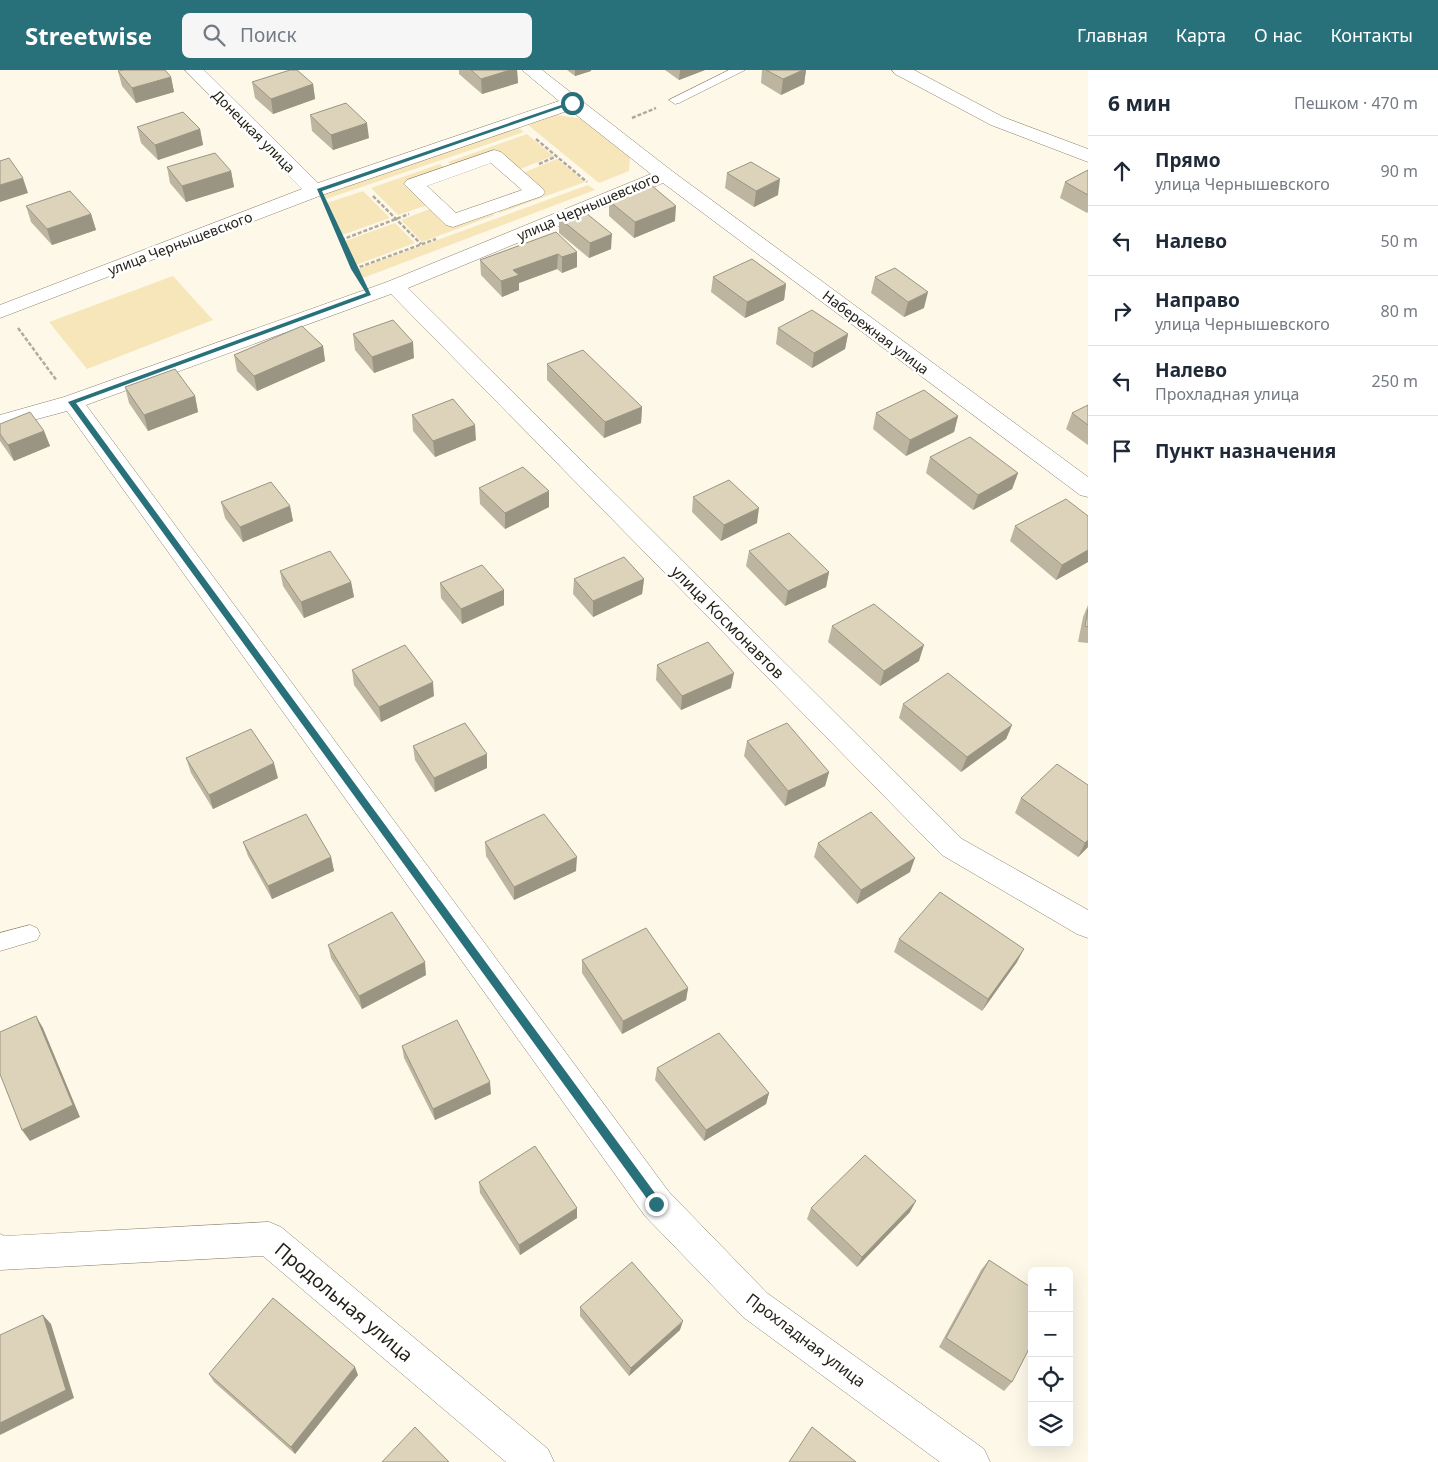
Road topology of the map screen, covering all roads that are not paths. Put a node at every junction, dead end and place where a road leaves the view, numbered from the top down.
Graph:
1 (194, 70) edge
2 (531, 70) edge
3 (739, 70) edge
4 (901, 70) edge
5 (675, 100) road end
6 (572, 103) junction
7 (1088, 156) edge
8 (665, 175) junction
9 (317, 191) junction
10 (436, 204) joint
11 (394, 286) junction
12 (2, 308) edge
13 (72, 402) junction
14 (0, 422) edge
15 (1088, 489) edge
16 (1088, 925) edge
17 (30, 934) dead end
18 (0, 942) edge
19 (0, 1251) edge
20 (535, 1462) edge
21 (970, 1462) edge

1 - 9 street, Донецкая улица
2 - 6 street
3 - 5 lane
4 - 7 street
6 - 8 street, улица Чернышевского
6 - 9 street, улица Чернышевского
8 - 11 street, улица Чернышевского
8 - 15 street, Набережная улица
9 - 12 street, улица Чернышевского
10 - 10 street
11 - 13 street, улица Чернышевского
11 - 16 street, улица Космонавтов
13 - 14 street, улица Чернышевского
13 - 21 street, Прохладная улица
17 - 18 lane
19 - 20 street, Продольная улица

